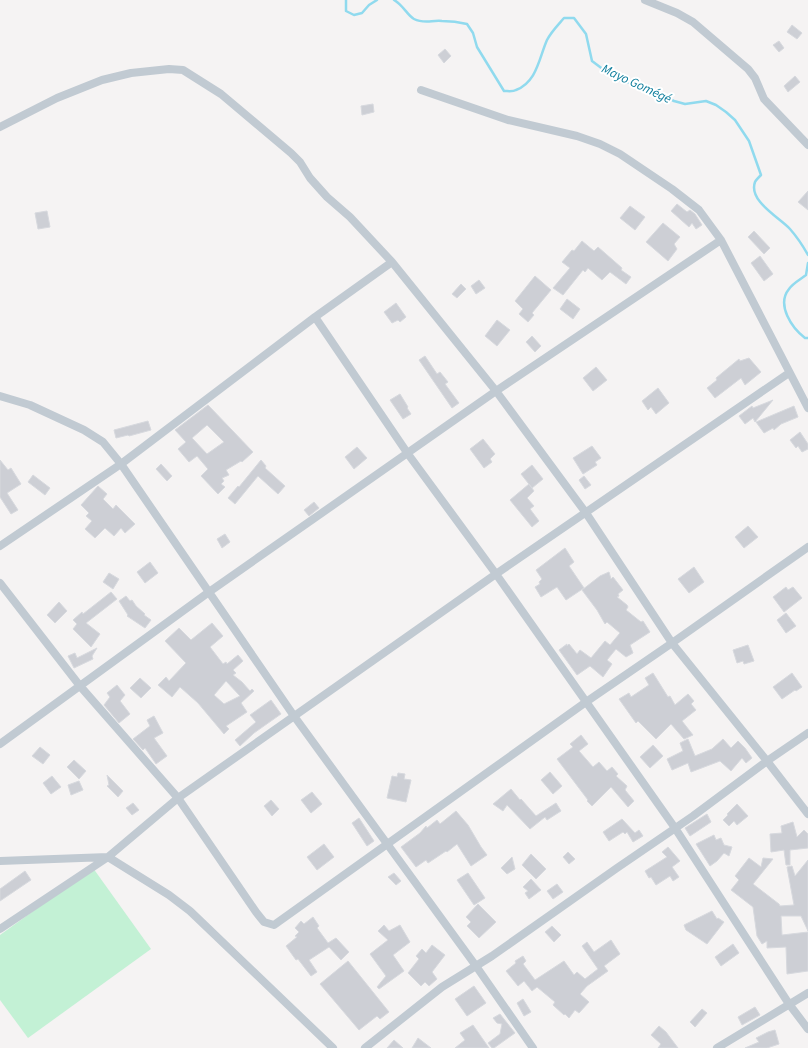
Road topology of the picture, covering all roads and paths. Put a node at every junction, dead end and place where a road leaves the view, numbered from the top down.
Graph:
1 (645, 0) edge
2 (422, 90) dead end
3 (0, 127) edge
4 (808, 145) edge
5 (721, 240) junction
6 (392, 262) junction
7 (314, 317) junction
8 (789, 373) junction
9 (496, 391) junction
10 (0, 396) edge
11 (808, 408) edge
12 (408, 454) junction
13 (121, 464) junction
14 (586, 513) junction
15 (0, 546) edge
16 (808, 547) edge
17 (496, 574) junction
18 (0, 583) edge
19 (209, 592) junction
20 (672, 643) junction
21 (80, 686) junction
22 (586, 702) junction
23 (294, 716) junction
24 (808, 733) edge
25 (0, 744) edge
26 (767, 761) junction
27 (178, 798) junction
28 (808, 814) edge
29 (675, 828) junction
30 (387, 843) junction
31 (108, 857) junction
32 (0, 861) edge
33 (0, 929) edge
34 (476, 966) junction
35 (808, 994) edge
36 (789, 1004) junction
37 (808, 1030) edge
38 (333, 1048) edge
39 (365, 1048) edge
40 (533, 1048) edge
41 (717, 1048) edge

1 - 4 street
2 - 5 street
3 - 6 street
5 - 8 street
5 - 9 street
6 - 7 street
6 - 9 street
7 - 12 street
7 - 13 street
8 - 11 street
8 - 14 street
9 - 12 street
9 - 14 street
10 - 13 street
12 - 17 street
12 - 19 street
13 - 15 street
13 - 19 street
14 - 17 street
14 - 20 street
16 - 20 street
17 - 22 street
17 - 23 street
18 - 21 street
19 - 21 street
19 - 23 street
20 - 22 street
20 - 26 street
21 - 25 street
21 - 27 street
22 - 29 street
22 - 30 street
23 - 27 street
23 - 30 street
24 - 26 street
26 - 28 street
26 - 29 street
27 - 30 street
27 - 31 street
29 - 34 street
29 - 36 street
30 - 34 street
31 - 32 street
31 - 33 street
31 - 38 street
34 - 39 street
34 - 40 street
35 - 36 street
36 - 37 street
36 - 41 street

